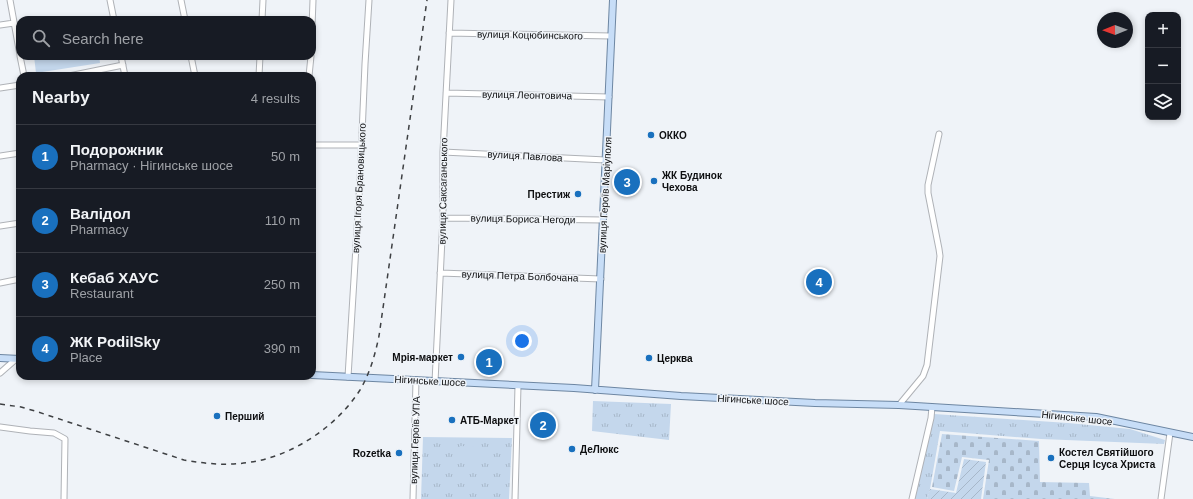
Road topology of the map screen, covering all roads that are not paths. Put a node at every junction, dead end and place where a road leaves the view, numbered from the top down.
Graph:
1 (10, 0) edge
2 (110, 0) edge
3 (181, 0) edge
4 (263, 0) edge
5 (313, 0) edge
6 (369, 0) edge
7 (451, 0) edge
8 (613, 0) edge
9 (113, 16) edge
10 (183, 16) edge
11 (262, 16) edge
12 (312, 16) edge
13 (14, 23) junction
14 (0, 25) edge
15 (16, 34) edge
16 (449, 34) junction
17 (611, 36) junction
18 (21, 60) edge
19 (122, 60) edge
20 (192, 60) edge
21 (260, 60) edge
22 (310, 60) edge
23 (123, 65) junction
24 (23, 72) edge
25 (89, 72) edge
26 (124, 72) edge
27 (194, 72) edge
28 (259, 72) edge
29 (310, 72) edge
30 (16, 86) edge
31 (0, 88) edge
32 (446, 93) junction
33 (609, 96) junction
34 (940, 134) dead end
35 (316, 145) edge
36 (362, 145) junction
37 (443, 152) junction
38 (16, 154) edge
39 (0, 156) edge
40 (606, 160) junction
41 (443, 218) junction
42 (604, 220) junction
43 (16, 224) edge
44 (0, 226) edge
45 (440, 273) junction
46 (600, 279) junction
47 (16, 280) edge
48 (0, 283) edge
49 (0, 358) edge
50 (16, 359) edge
51 (16, 361) edge
52 (0, 373) edge
53 (316, 375) edge
54 (348, 377) junction
55 (416, 380) junction
56 (435, 382) junction
57 (518, 386) junction
58 (595, 390) junction
59 (899, 405) junction
60 (932, 407) junction
61 (0, 427) edge
62 (1170, 433) junction
63 (1193, 437) edge
64 (64, 499) edge
65 (413, 499) edge
66 (515, 499) edge
67 (912, 499) edge
68 (1161, 499) edge

1 - 13 street
2 - 9 street
3 - 10 street
4 - 11 street
5 - 12 street
6 - 36 street, вулиця Ігоря Брановицького
7 - 16 street, вулиця Саксаганського
8 - 17 main road, вулиця Героїв Маріуполя
13 - 14 street
13 - 15 street
16 - 17 street, вулиця Коцюбинського
16 - 32 street, вулиця Саксаганського
17 - 33 main road, вулиця Героїв Маріуполя
18 - 24 street
19 - 23 street
20 - 27 street
21 - 28 street
22 - 29 street
23 - 25 street
23 - 26 street
30 - 31 street
32 - 33 street, вулиця Леонтовича
32 - 37 street, вулиця Саксаганського
33 - 40 main road, вулиця Героїв Маріуполя
34 - 59 street
35 - 36 street
36 - 54 street, вулиця Ігоря Брановицького
37 - 40 street, вулиця Павлова
37 - 41 street, вулиця Саксаганського
38 - 39 street
40 - 42 main road, вулиця Героїв Маріуполя
41 - 42 street, вулиця Бориса Негоди
41 - 45 street, вулиця Саксаганського
42 - 46 main road, вулиця Героїв Маріуполя
43 - 44 street
45 - 46 street, вулиця Петра Болбочана
45 - 56 street, вулиця Саксаганського
46 - 58 main road, вулиця Героїв Маріуполя
47 - 48 street
49 - 50 main road
51 - 52 street
53 - 54 main road, Нігинське шосе
54 - 55 main road, Нігинське шосе
55 - 56 main road, Нігинське шосе
55 - 65 street, вулиця Героїв УПА
56 - 57 main road, Нігинське шосе
57 - 58 main road, Нігинське шосе
57 - 66 street
58 - 59 main road, Нігинське шосе
59 - 60 main road, Нігинське шосе
60 - 62 main road, Нігинське шосе
60 - 67 street
61 - 64 street
62 - 63 main road, Нігинське шосе
62 - 68 street

